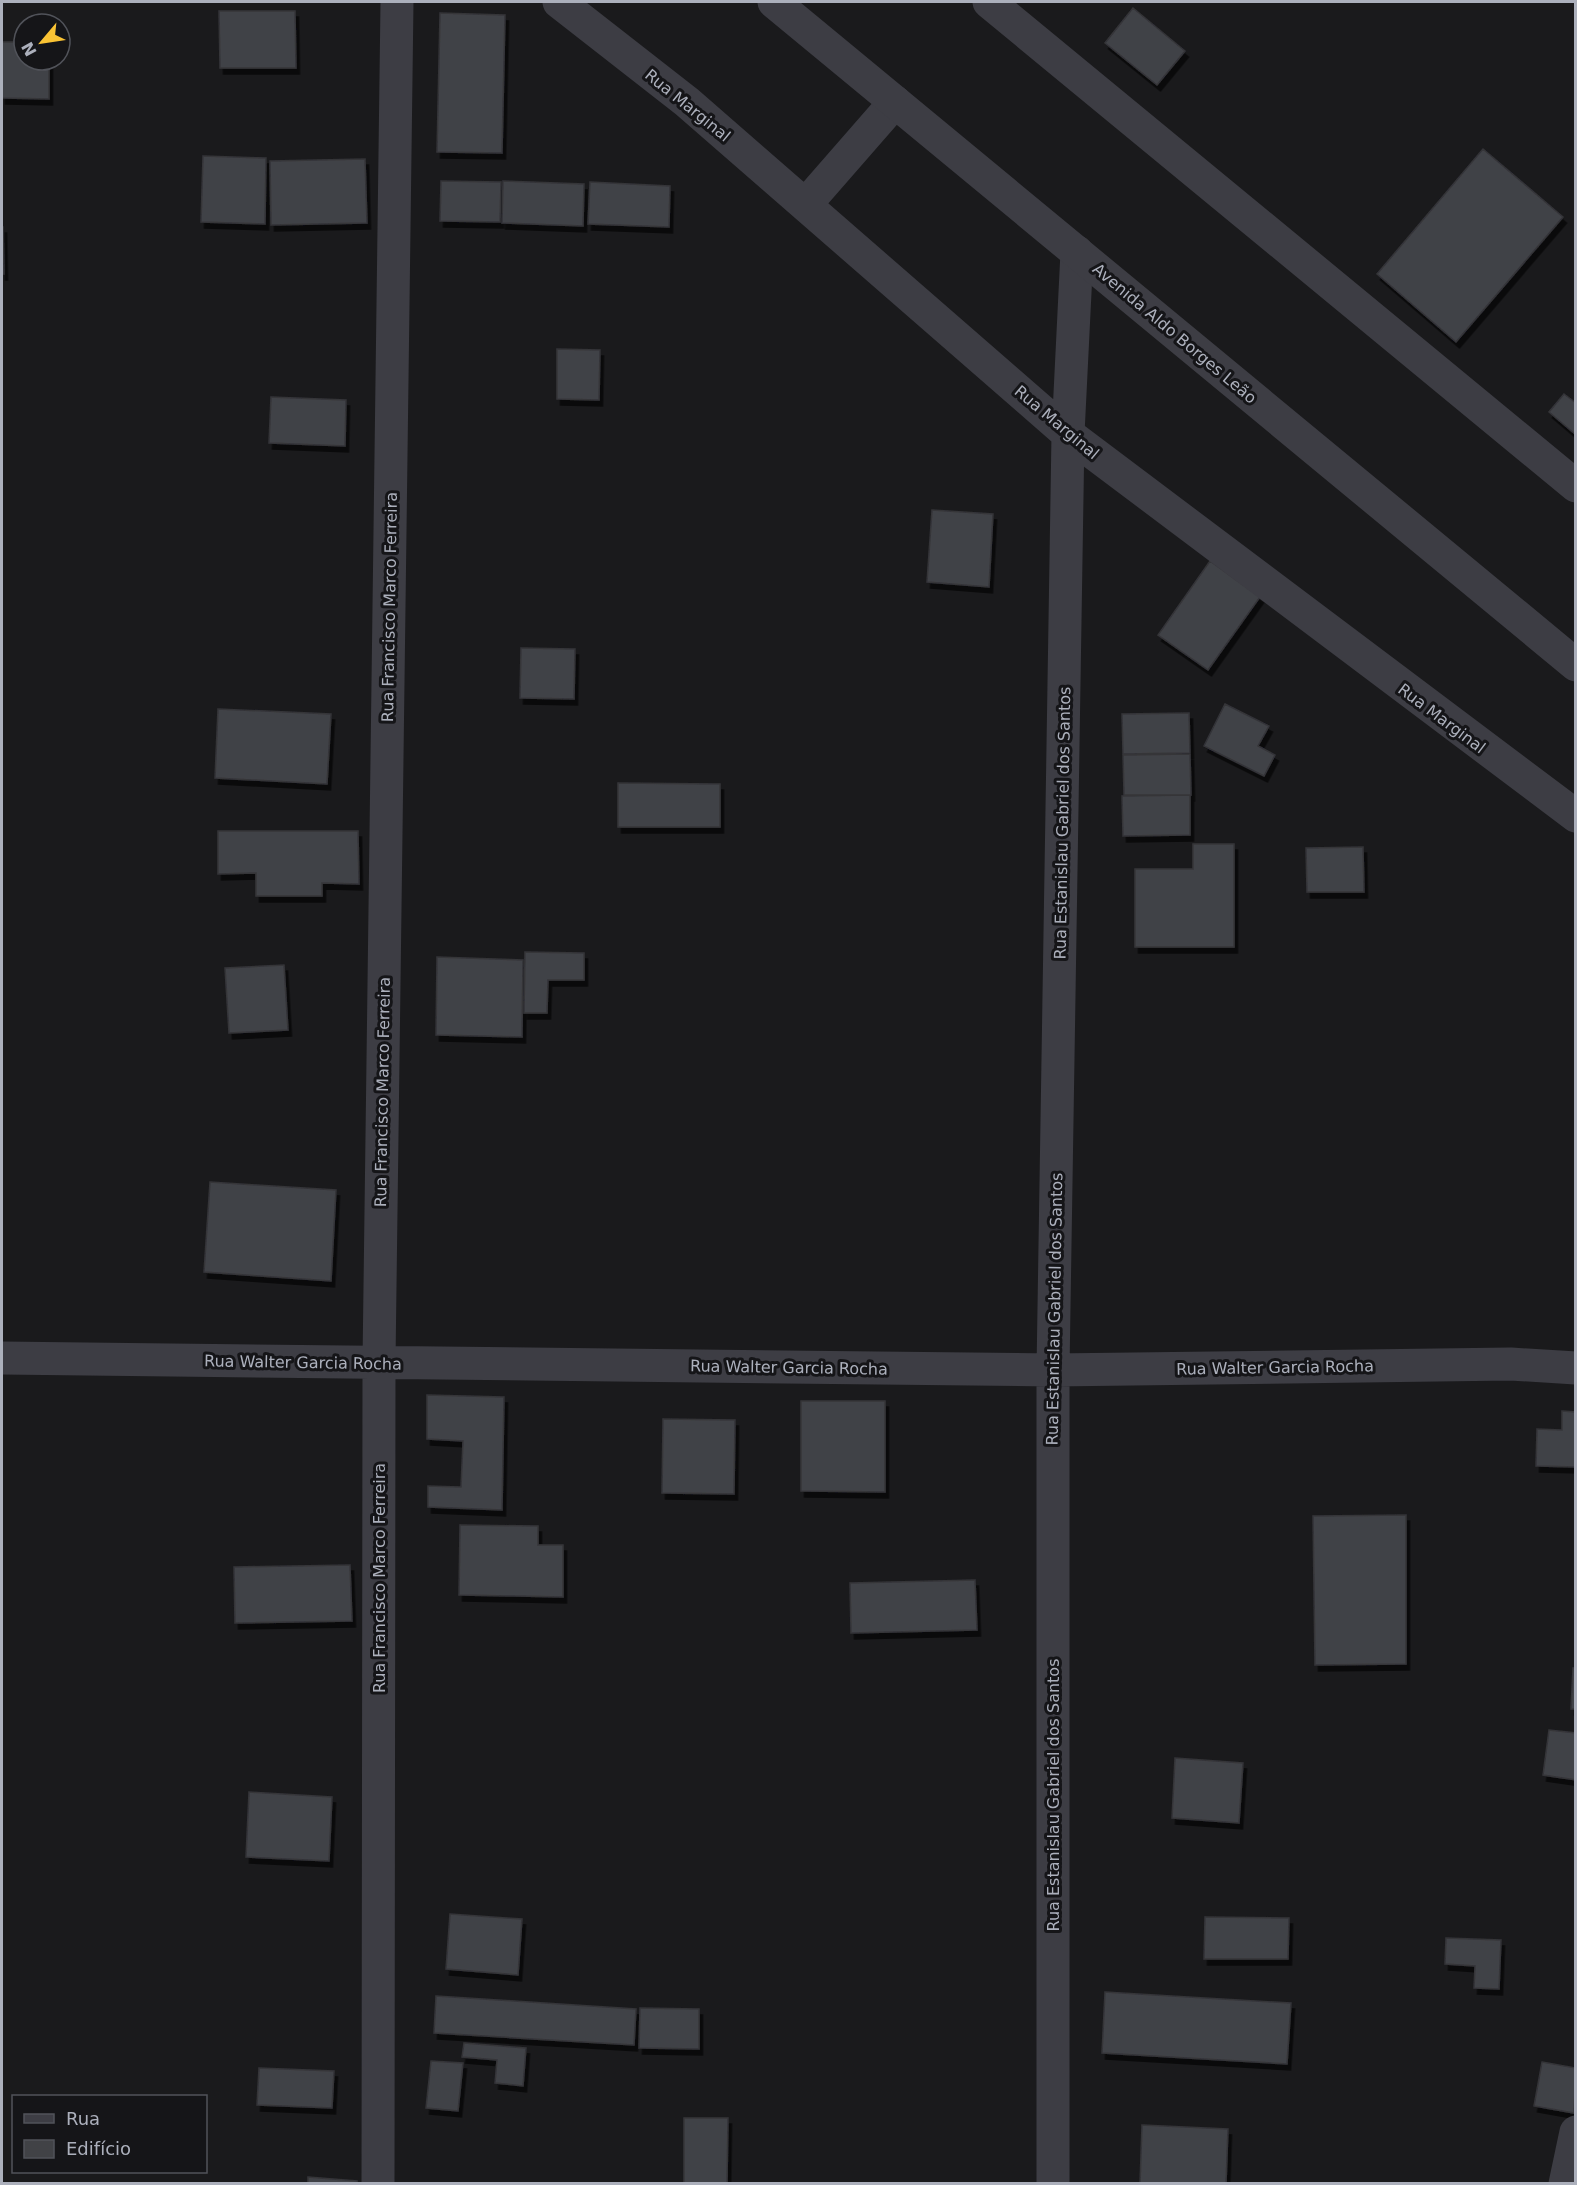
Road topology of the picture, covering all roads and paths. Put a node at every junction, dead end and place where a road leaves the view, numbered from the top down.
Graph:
1 (397, 2) edge
2 (559, 2) edge
3 (774, 2) edge
4 (989, 2) edge
5 (895, 102) junction
6 (806, 204) junction
7 (1077, 252) junction
8 (1068, 434) junction
9 (1575, 486) edge
10 (1575, 665) edge
11 (1575, 816) edge
12 (2, 1358) edge
13 (379, 1362) junction
14 (1575, 1368) edge
15 (1053, 1370) junction
16 (1575, 2133) edge
17 (378, 2184) edge
18 (1053, 2184) edge
19 (1565, 2184) edge

1 - 13 street, Rua Francisco Marco Ferreira
2 - 6 street, Rua Marginal
3 - 5 street, Avenida Aldo Borges Leão
4 - 9 street
5 - 6 street
5 - 7 street, Avenida Aldo Borges Leão
6 - 8 street, Rua Marginal
7 - 8 street, Rua Estanislau Gabriel dos Santos
7 - 10 street, Avenida Aldo Borges Leão
8 - 11 street, Rua Marginal
8 - 15 street, Rua Estanislau Gabriel dos Santos
12 - 13 street, Rua Walter Garcia Rocha
13 - 15 street, Rua Walter Garcia Rocha
13 - 17 street, Rua Francisco Marco Ferreira
14 - 15 street, Rua Walter Garcia Rocha
15 - 18 street, Rua Estanislau Gabriel dos Santos
16 - 19 street

